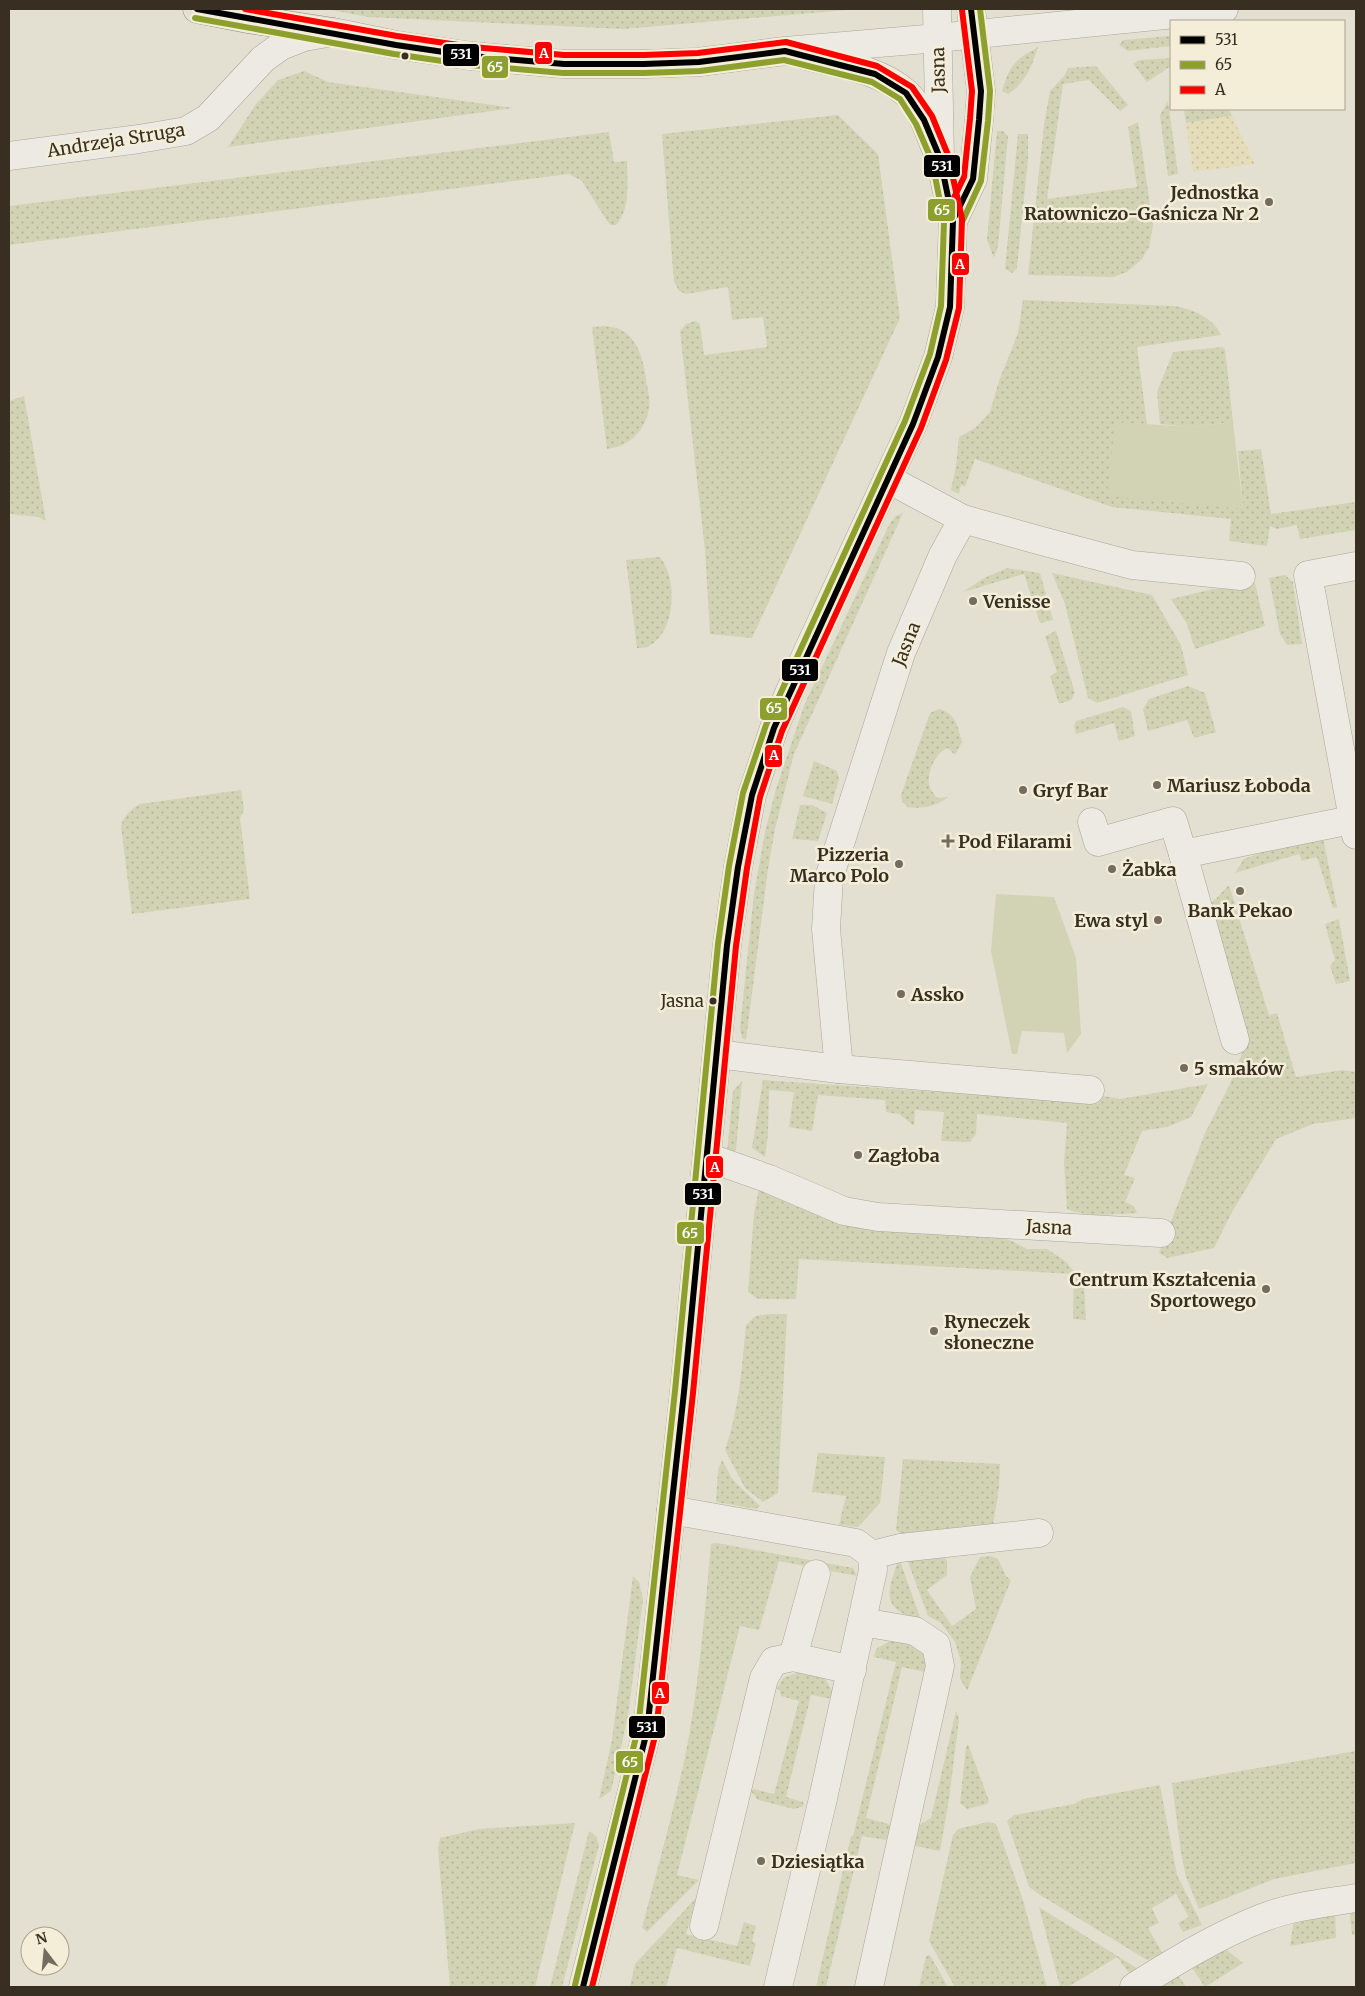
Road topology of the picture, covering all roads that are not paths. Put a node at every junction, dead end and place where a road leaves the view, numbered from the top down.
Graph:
1 (197, 9) edge
2 (937, 9) edge
3 (1224, 9) edge
4 (973, 21) edge
5 (333, 32) junction
6 (938, 38) junction
7 (785, 51) junction
8 (9, 156) edge
9 (940, 158) junction
10 (953, 221) junction
11 (888, 479) junction
12 (963, 519) junction
13 (1356, 566) edge
14 (1241, 576) dead end
15 (1092, 822) dead end
16 (1355, 824) edge
17 (1183, 854) junction
18 (1235, 1040) dead end
19 (717, 1054) junction
20 (839, 1069) junction
21 (1090, 1090) dead end
22 (706, 1157) junction
23 (1161, 1233) dead end
24 (671, 1510) junction
25 (1039, 1533) dead end
26 (872, 1555) junction
27 (816, 1574) dead end
28 (862, 1622) junction
29 (793, 1657) junction
30 (852, 1670) junction
31 (1356, 1898) edge
32 (704, 1926) dead end
33 (583, 1987) edge
34 (778, 1987) edge
35 (869, 1987) edge
36 (1134, 1987) edge

1 - 5 main road
2 - 6 street
3 - 4 street, Andrzeja Struga
4 - 6 street, Andrzeja Struga
4 - 10 street, Jasna
5 - 7 street, Andrzeja Struga
5 - 8 street, Andrzeja Struga
6 - 7 street, Andrzeja Struga
6 - 9 street, Jasna
7 - 9 street, Andrzeja Struga
9 - 10 street, Jasna
10 - 11 street, Jasna
11 - 12 street
11 - 19 street, Jasna
12 - 14 street
12 - 20 street, Jasna
13 - 16 street
15 - 17 street
16 - 17 street
17 - 18 street
19 - 20 street
19 - 22 street, Jasna
20 - 21 street
22 - 23 street, Jasna
22 - 24 street, Jasna
24 - 26 street
24 - 33 street, Jasna
25 - 26 street
26 - 28 street
27 - 29 street
28 - 30 street
28 - 35 street
29 - 30 street
29 - 32 street
30 - 34 street
31 - 36 street

